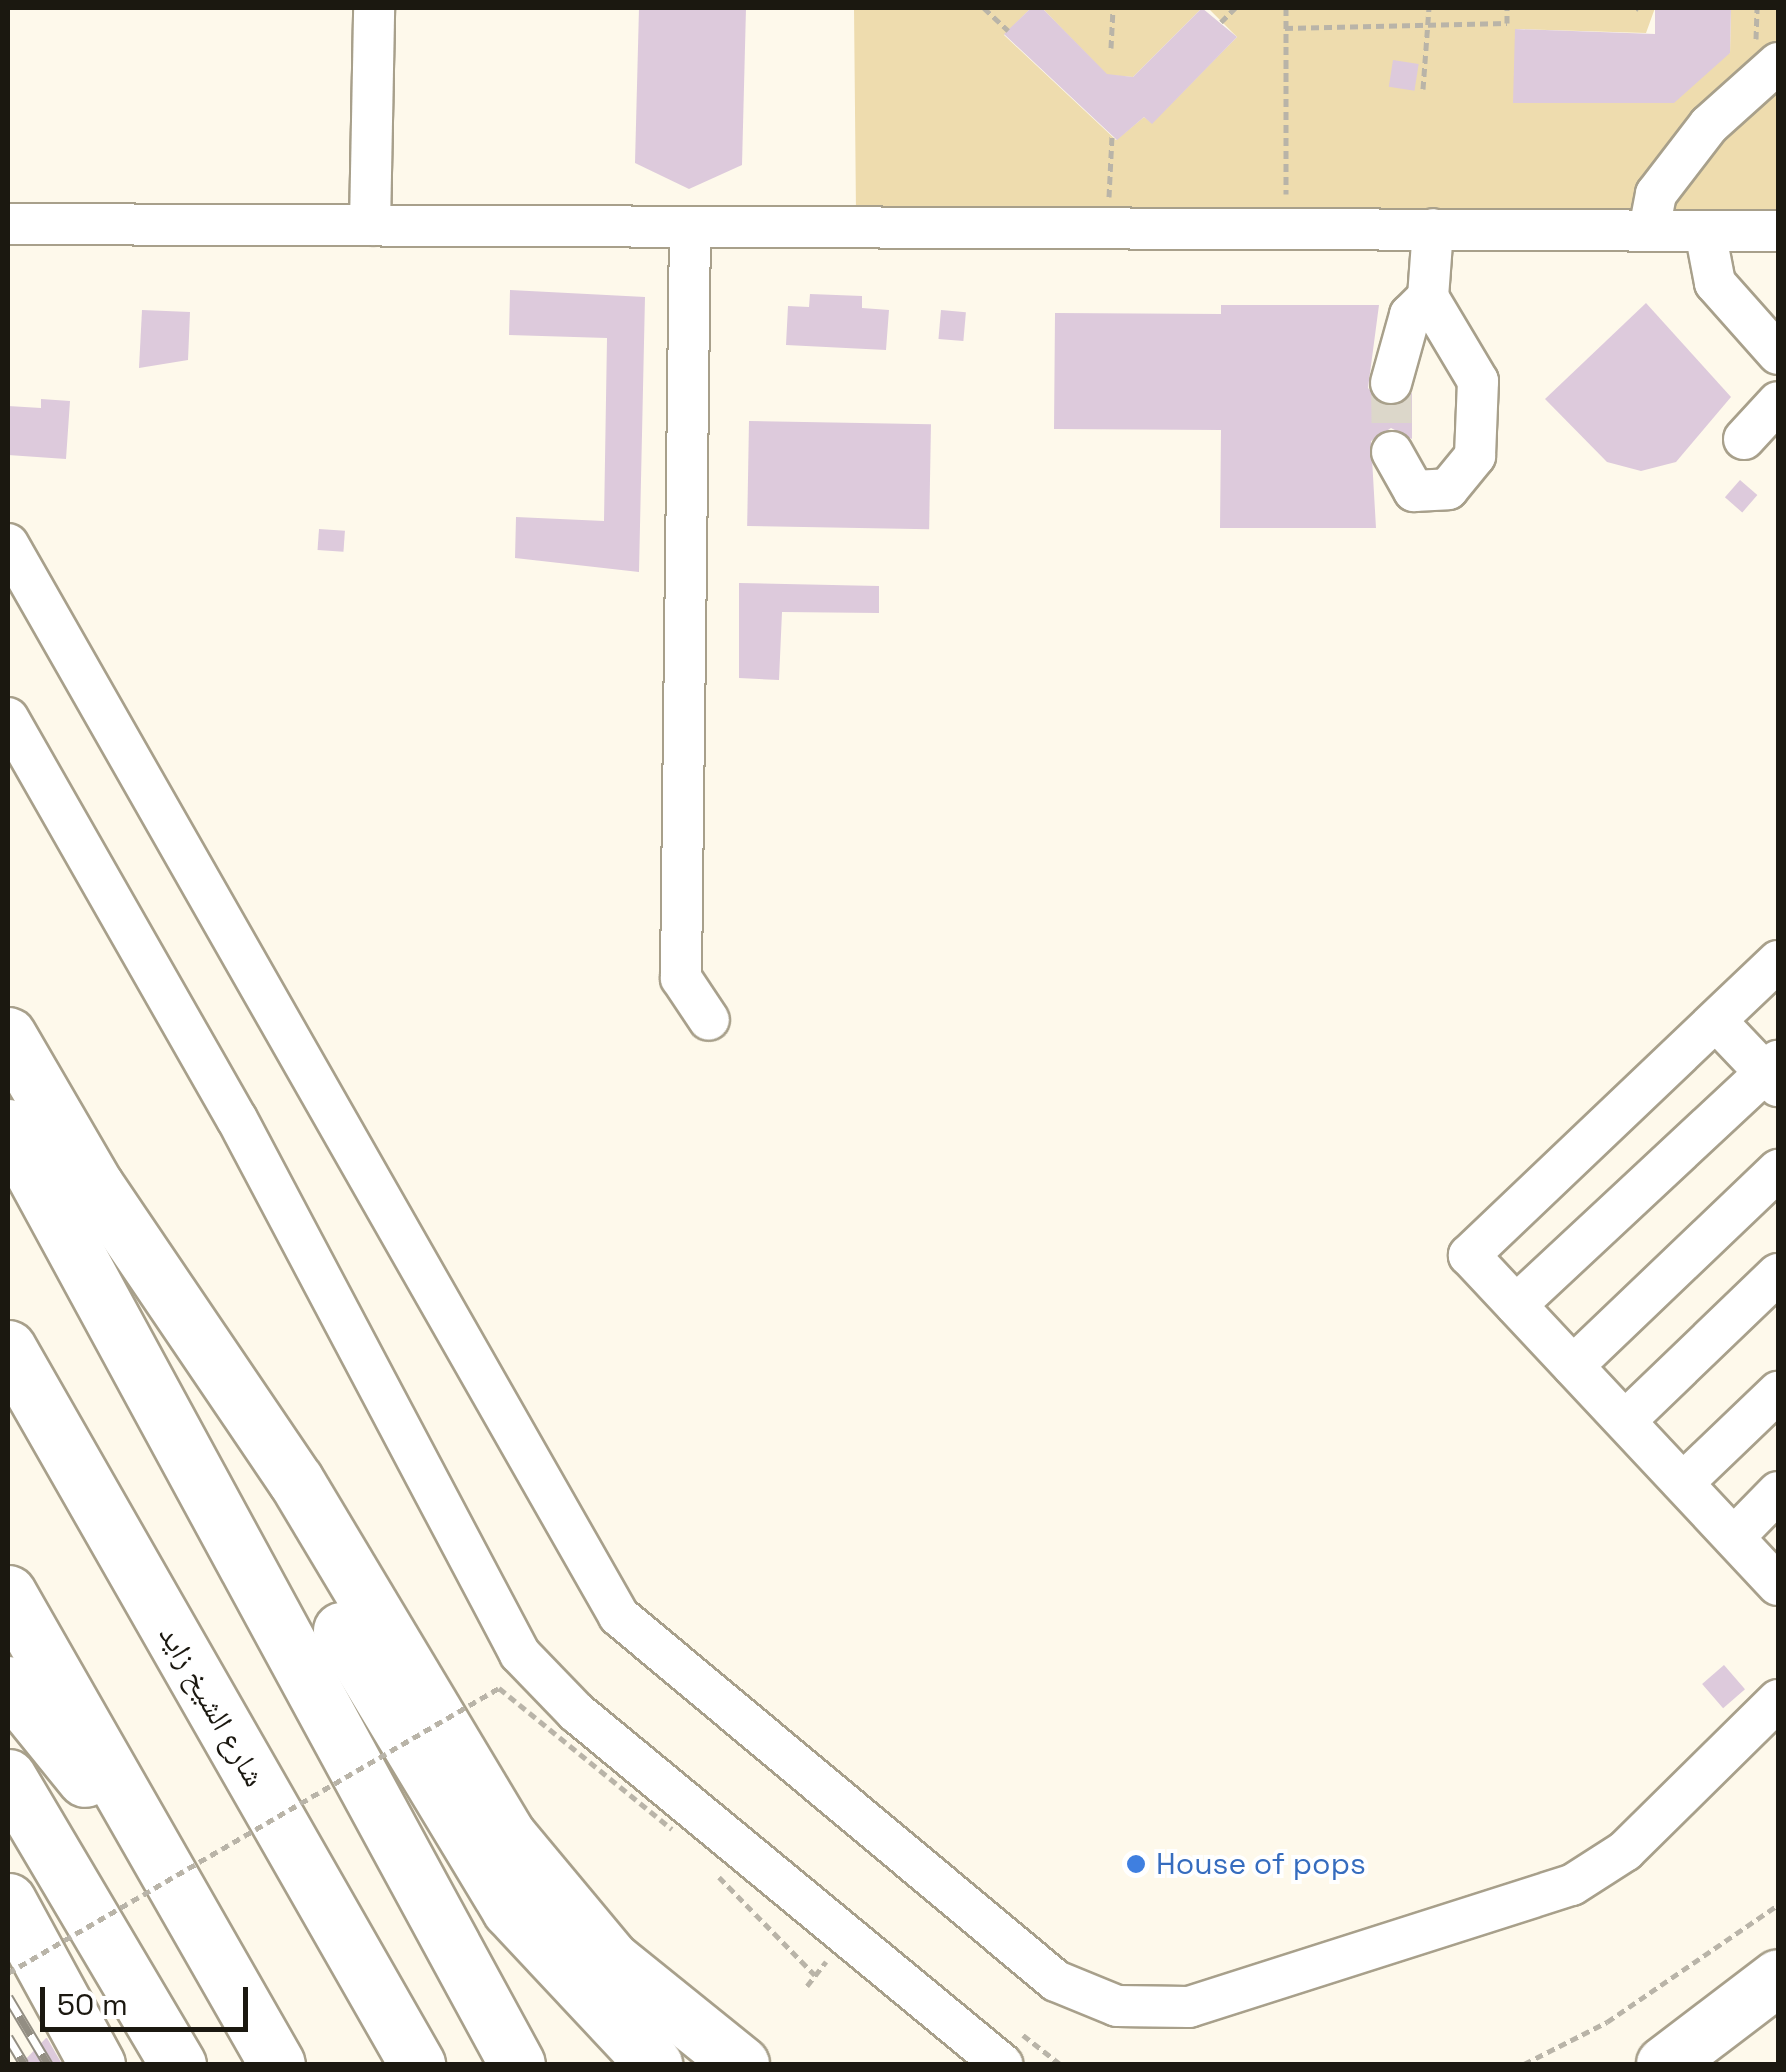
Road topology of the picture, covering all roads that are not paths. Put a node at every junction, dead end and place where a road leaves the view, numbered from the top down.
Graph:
1 (374, 8) edge
2 (1778, 63) edge
3 (8, 224) edge
4 (370, 225) junction
5 (690, 227) junction
6 (1433, 230) junction
7 (1649, 230) junction
8 (1704, 231) junction
9 (1778, 231) edge
10 (1428, 297) junction
11 (1778, 354) edge
12 (1391, 383) tunnel mouth
13 (1778, 402) edge
14 (1744, 439) dead end
15 (1392, 452) tunnel mouth
16 (8, 544) edge
17 (8, 718) edge
18 (1778, 962) edge
19 (709, 1020) dead end
20 (1716, 1021) junction
21 (8, 1035) edge
22 (1774, 1073) edge
23 (8, 1128) edge
24 (8, 1154) edge
25 (1778, 1170) edge
26 (71, 1193) junction
27 (1778, 1274) edge
28 (1516, 1305) junction
29 (8, 1348) edge
30 (1573, 1366) junction
31 (1778, 1392) edge
32 (1625, 1421) junction
33 (1684, 1483) junction
34 (1778, 1492) edge
35 (1734, 1537) junction
36 (1778, 1585) edge
37 (8, 1593) edge
38 (8, 1684) edge
39 (1778, 1700) edge
40 (8, 1777) edge
41 (155, 1852) junction
42 (8, 1900) edge
43 (1778, 1976) edge
44 (1712, 2030) junction
45 (97, 2064) edge
46 (178, 2064) edge
47 (277, 2064) edge
48 (417, 2064) edge
49 (518, 2064) edge
50 (654, 2064) edge
51 (741, 2064) edge
52 (1002, 2064) edge
53 (1645, 2064) edge
54 (1664, 2064) edge

1 - 4 lane
2 - 7 lane
3 - 4 lane
4 - 5 lane
5 - 6 lane
5 - 19 lane
6 - 7 lane
6 - 10 lane
7 - 8 lane
8 - 9 lane
8 - 11 lane
10 - 12 lane
10 - 15 lane
13 - 14 lane
16 - 39 lane
17 - 52 lane
18 - 20 lane
20 - 22 lane
20 - 28 lane
21 - 26 highway
22 - 28 lane
23 - 26 highway
24 - 26 highway
25 - 30 lane
26 - 49 highway
26 - 50 highway
26 - 51 highway
27 - 32 lane
28 - 30 lane
29 - 48 highway, شارع الشيخ زايد
30 - 32 lane
31 - 33 lane
32 - 33 lane
33 - 35 lane
34 - 35 lane
35 - 36 lane
37 - 41 highway
38 - 41 highway
40 - 46 highway
41 - 47 highway
42 - 45 highway
43 - 44 highway
44 - 53 lane
44 - 54 highway

